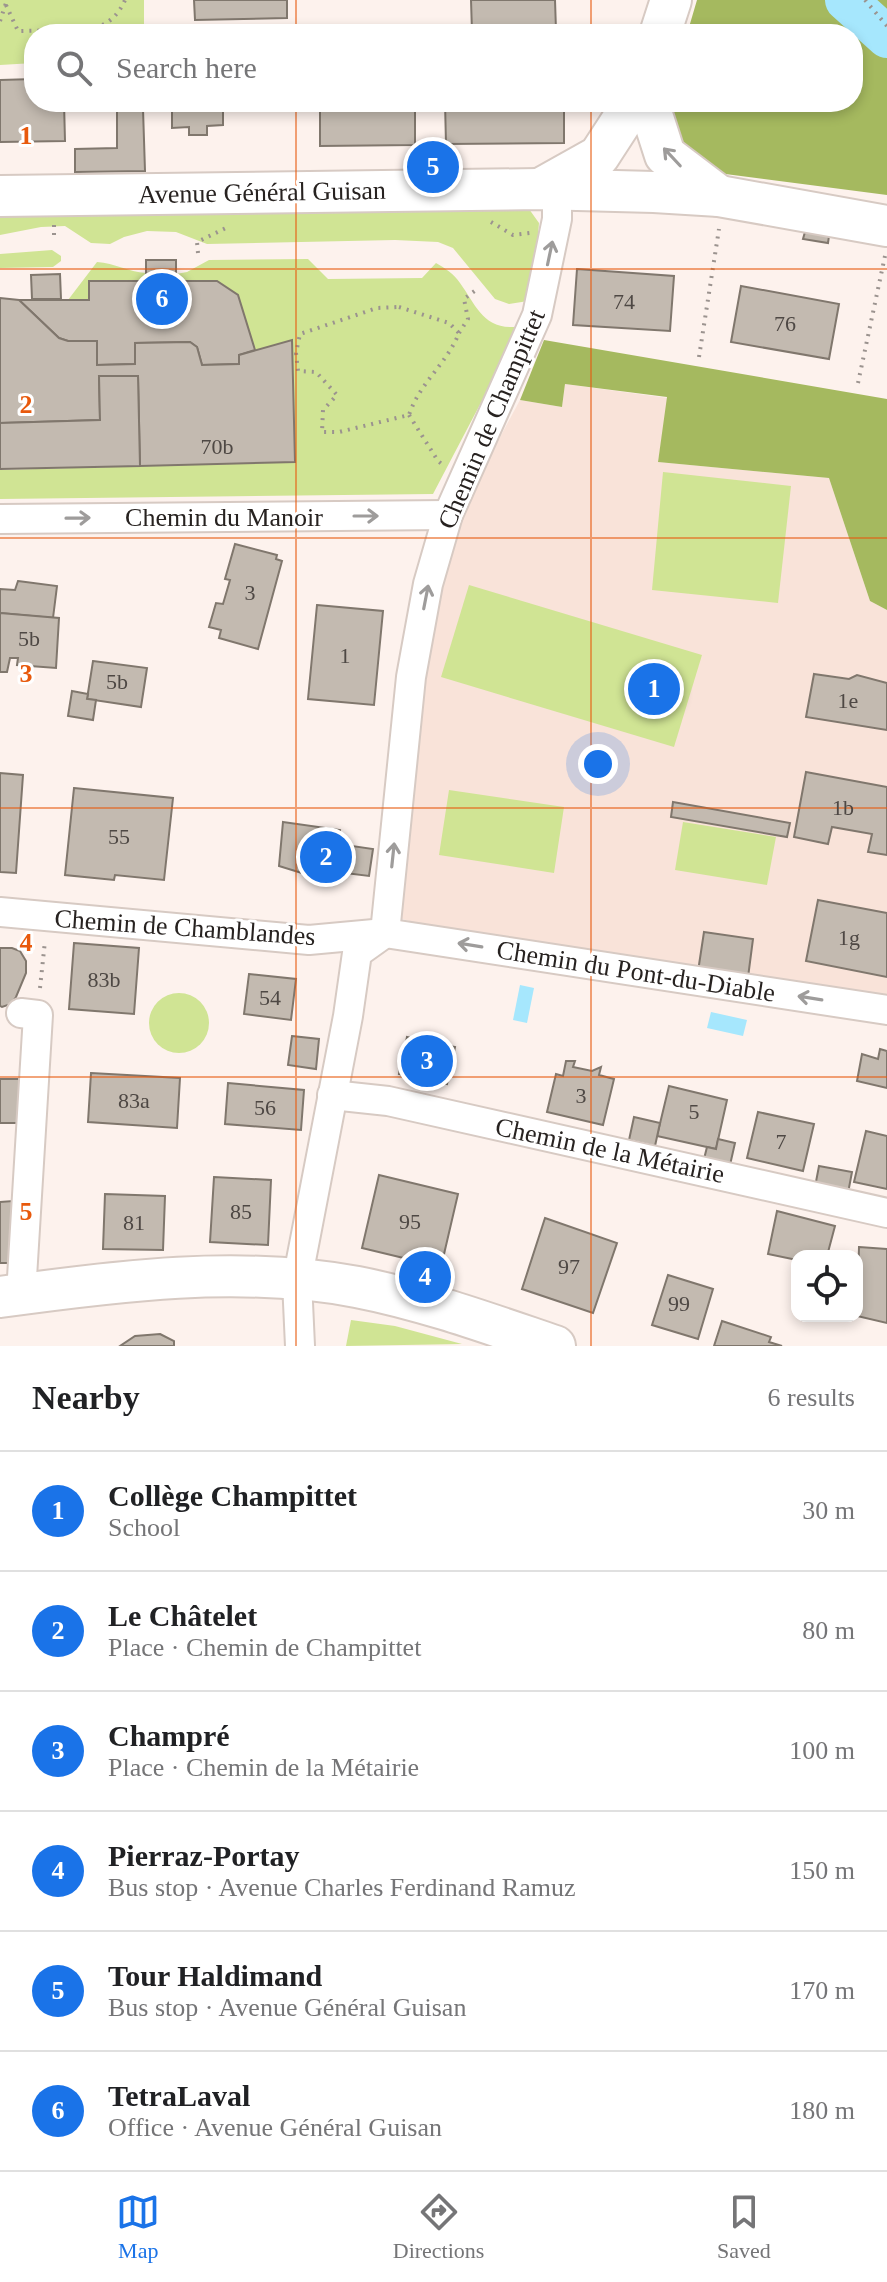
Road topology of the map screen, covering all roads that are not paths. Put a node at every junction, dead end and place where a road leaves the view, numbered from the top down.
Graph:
1 (671, 0) edge
2 (663, 24) edge
3 (628, 112) edge
4 (638, 112) edge
5 (651, 112) edge
6 (548, 190) junction
7 (620, 191) junction
8 (0, 196) edge
9 (720, 207) junction
10 (887, 226) edge
11 (448, 515) junction
12 (0, 519) edge
13 (0, 912) edge
14 (385, 933) junction
15 (887, 1010) edge
16 (29, 1014) road end
17 (332, 1095) junction
18 (887, 1213) edge
19 (297, 1281) junction
20 (10, 1296) edge
21 (300, 1346) edge
22 (555, 1346) edge

1 - 2 street
3 - 6 street
4 - 7 street
9 -> 5 street
6 - 7 street, Avenue Général Guisan
6 - 8 street, Avenue Général Guisan
11 -> 6 street, Chemin de Champittet
7 - 9 street, Avenue Général Guisan
9 - 10 street, Avenue Général Guisan
12 -> 11 street, Chemin du Manoir
14 -> 11 street, Chemin de Champittet
13 - 14 street, Chemin de Chamblandes
15 -> 14 street, Chemin du Pont-du-Diable
14 - 17 street
16 - 20 street
17 - 18 street, Chemin de la Métairie
17 - 19 street
19 - 20 street
19 - 21 street
19 - 22 street

